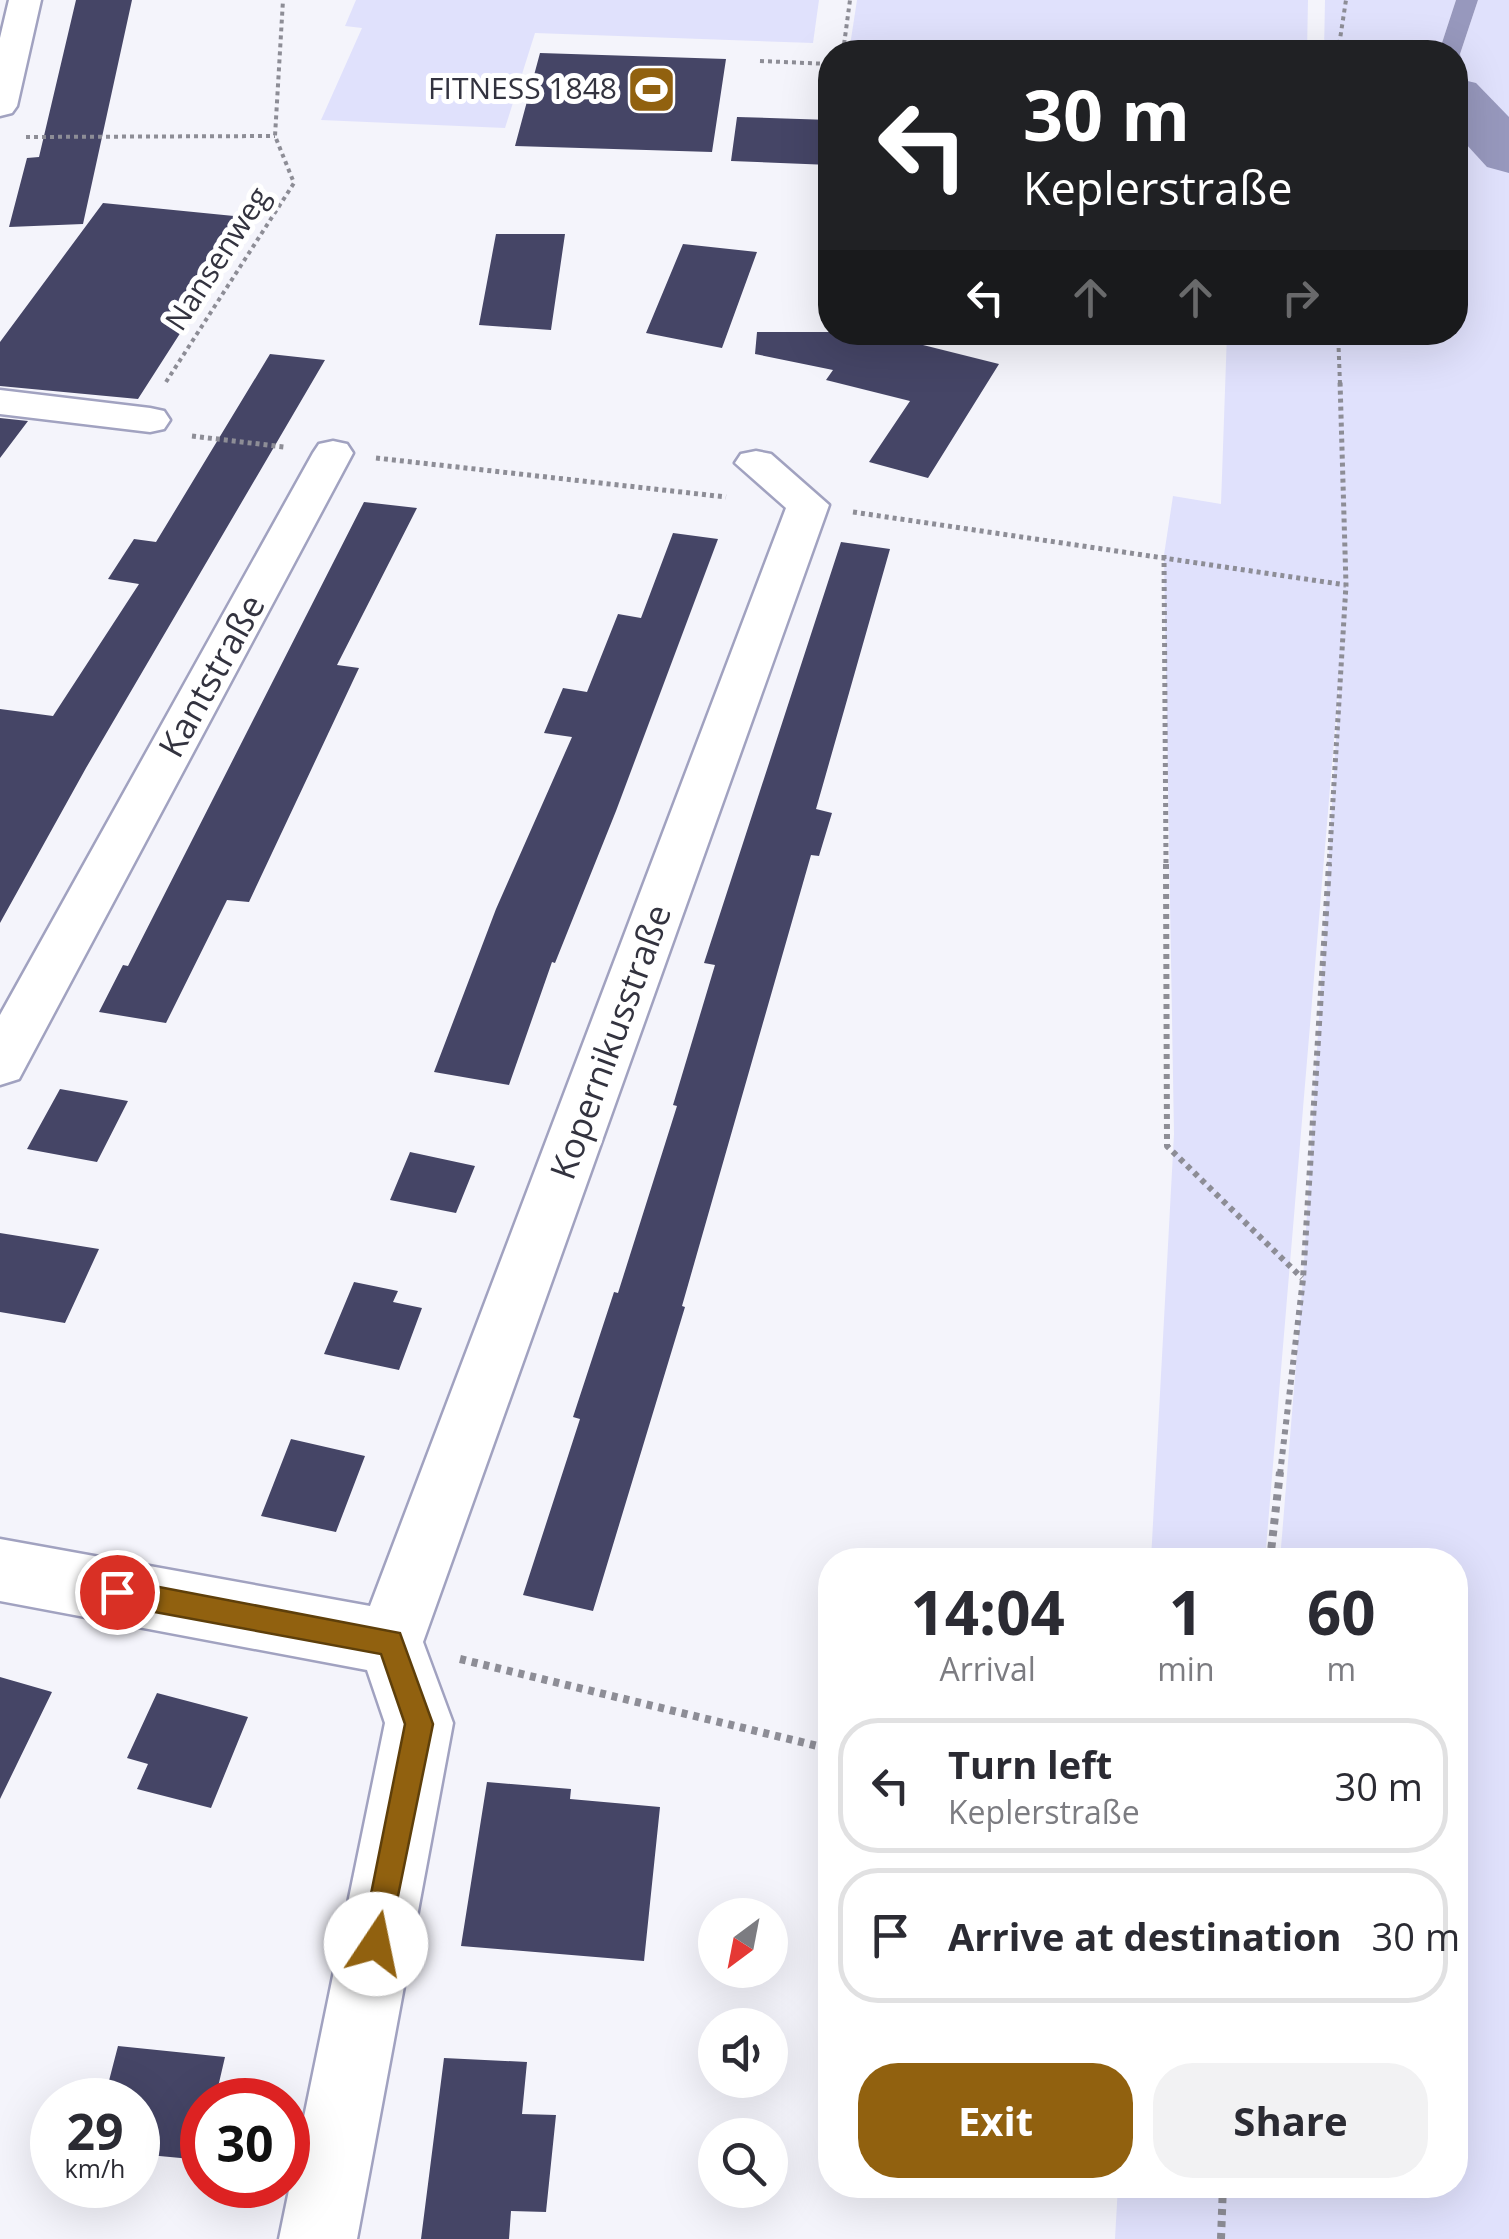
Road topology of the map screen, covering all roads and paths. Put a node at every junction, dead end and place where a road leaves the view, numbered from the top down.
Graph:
1 (26, 0) edge
2 (283, 0) edge
3 (850, 0) edge
4 (1346, 0) edge
5 (845, 40) edge
6 (1340, 40) edge
7 (760, 61) dead end
8 (818, 63) edge
9 (0, 106) edge
10 (275, 136) junction
11 (14, 138) dead end
12 (1338, 345) edge
13 (0, 402) edge
14 (150, 420) junction
15 (334, 453) junction
16 (756, 462) dead end
17 (808, 506) junction
18 (1164, 555) junction
19 (1346, 585) junction
20 (0, 1064) edge
21 (1303, 1278) junction
22 (1271, 1548) edge
23 (0, 1570) edge
24 (390, 1642) junction
25 (818, 1745) edge
26 (1223, 2198) edge
27 (318, 2239) edge
28 (1221, 2239) edge

1 - 9 street
2 - 10 path, Nansenweg
3 - 5 path
4 - 6 path
7 - 8 path
10 - 11 path
10 - 14 path, Nansenweg
12 - 19 path
13 - 14 street
14 - 15 path
15 - 17 path
15 - 20 street, Kantstraße
16 - 17 street
17 - 18 path
17 - 24 street, Kopernikusstraße
18 - 19 path
18 - 21 path
19 - 21 path
21 - 22 path
23 - 24 street
24 - 25 path
24 - 27 street
26 - 28 path

